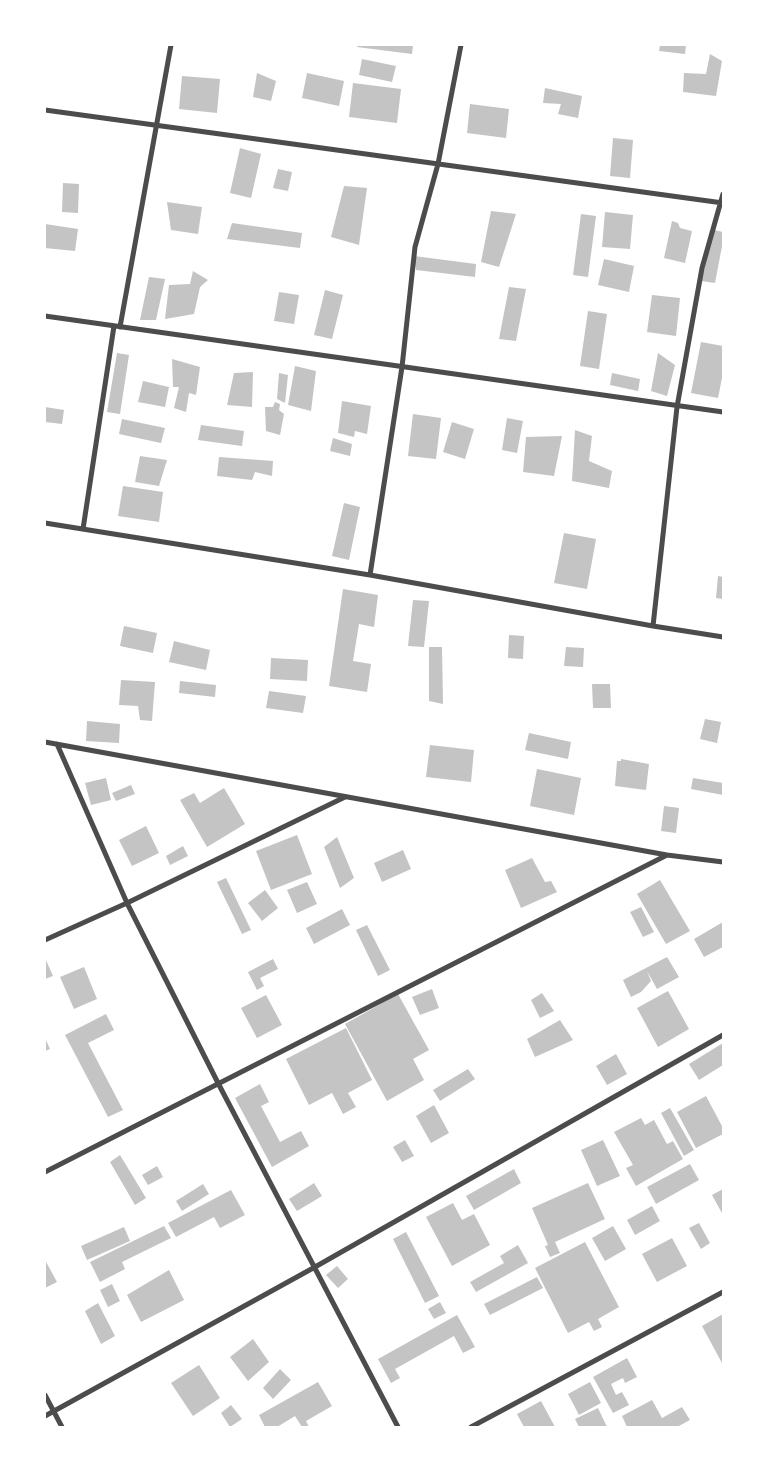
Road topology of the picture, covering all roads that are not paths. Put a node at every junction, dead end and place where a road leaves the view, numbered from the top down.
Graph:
1 (171, 45) edge
2 (461, 45) edge
3 (45, 110) edge
4 (157, 125) junction
5 (438, 164) junction
6 (723, 194) edge
7 (722, 203) edge
8 (45, 316) edge
9 (117, 326) junction
10 (402, 367) junction
11 (677, 406) junction
12 (723, 412) edge
13 (45, 523) edge
14 (83, 529) junction
15 (370, 575) junction
16 (653, 626) junction
17 (723, 637) edge
18 (45, 742) edge
19 (57, 744) junction
20 (345, 797) junction
21 (667, 855) junction
22 (723, 862) edge
23 (127, 903) junction
24 (45, 940) edge
25 (723, 1035) edge
26 (218, 1083) junction
27 (45, 1172) edge
28 (315, 1267) junction
29 (723, 1292) edge
30 (45, 1395) edge
31 (54, 1411) junction
32 (45, 1416) edge
33 (62, 1427) edge
34 (398, 1427) edge
35 (471, 1427) edge

1 - 4 street
2 - 5 street
3 - 4 street
4 - 5 street
4 - 9 street
5 - 7 street
5 - 10 street
6 - 7 street
7 - 11 street
8 - 9 street
9 - 10 street
9 - 14 street
10 - 11 street
10 - 15 street
11 - 12 street
11 - 16 street
13 - 14 street
14 - 15 street
15 - 16 street
16 - 17 street
18 - 19 street
19 - 20 street
19 - 23 street
20 - 21 street
20 - 23 street
21 - 22 street
21 - 26 street
23 - 24 street
23 - 26 street
25 - 28 street
26 - 27 street
26 - 28 street
28 - 31 street
28 - 34 street
29 - 35 street
30 - 31 street
31 - 32 street
31 - 33 street

